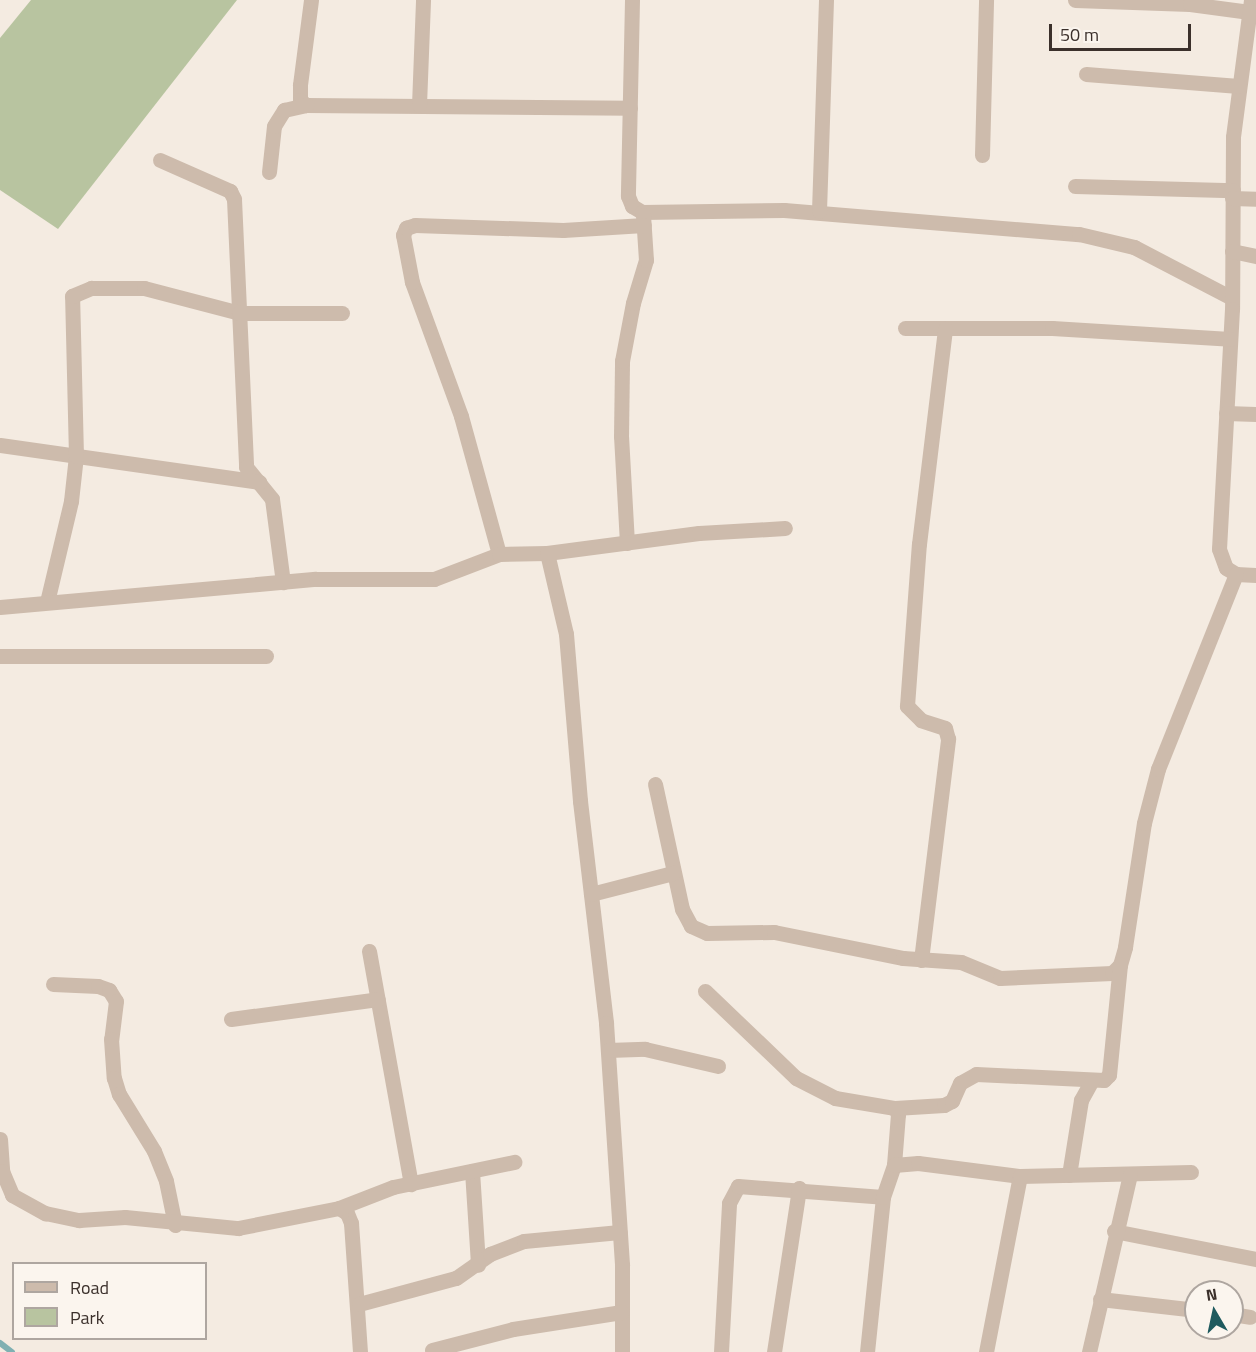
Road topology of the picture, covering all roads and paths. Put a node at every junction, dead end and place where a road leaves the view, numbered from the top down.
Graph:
1 (311, 0) edge
2 (423, 0) edge
3 (632, 0) edge
4 (826, 0) edge
5 (986, 0) edge
6 (1080, 0) edge
7 (1250, 6) edge
8 (1250, 56) edge
9 (1086, 74) dead end
10 (1239, 86) junction
11 (306, 105) junction
12 (419, 105) junction
13 (630, 108) junction
14 (982, 155) dead end
15 (160, 160) dead end
16 (269, 172) dead end
17 (1075, 186) dead end
18 (1233, 194) junction
19 (1256, 199) edge
20 (819, 211) junction
21 (643, 219) junction
22 (1232, 251) junction
23 (1256, 256) edge
24 (1232, 298) junction
25 (239, 313) junction
26 (342, 313) dead end
27 (905, 328) dead end
28 (945, 329) junction
29 (1230, 339) junction
30 (1226, 413) junction
31 (1256, 414) edge
32 (0, 445) edge
33 (76, 456) junction
34 (259, 482) junction
35 (786, 528) dead end
36 (627, 543) junction
37 (499, 554) junction
38 (547, 554) junction
39 (1236, 574) junction
40 (1256, 575) edge
41 (283, 582) junction
42 (47, 602) junction
43 (0, 607) edge
44 (0, 656) edge
45 (266, 656) dead end
46 (655, 784) dead end
47 (673, 873) junction
48 (591, 894) junction
49 (369, 951) dead end
50 (921, 960) junction
51 (1120, 965) junction
52 (53, 984) dead end
53 (705, 991) dead end
54 (378, 999) junction
55 (231, 1019) dead end
56 (608, 1050) junction
57 (718, 1066) dead end
58 (1091, 1082) junction
59 (895, 1108) junction
60 (0, 1139) edge
61 (514, 1162) dead end
62 (894, 1165) junction
63 (472, 1171) junction
64 (1191, 1173) dead end
65 (1069, 1175) junction
66 (1130, 1175) junction
67 (1020, 1176) junction
68 (411, 1184) junction
69 (799, 1188) junction
70 (883, 1197) junction
71 (339, 1208) junction
72 (175, 1225) junction
73 (1114, 1231) junction
74 (620, 1232) junction
75 (1256, 1259) edge
76 (478, 1265) junction
77 (1100, 1299) junction
78 (359, 1304) junction
79 (1184, 1309) edge
80 (622, 1312) junction
81 (1244, 1316) edge
82 (1250, 1317) dead end
83 (432, 1350) dead end
84 (360, 1352) edge
85 (622, 1352) edge
86 (721, 1352) edge
87 (774, 1352) edge
88 (867, 1352) edge
89 (986, 1352) edge
90 (1089, 1352) edge

1 - 11 street
2 - 12 street
3 - 13 street
4 - 20 street
5 - 14 street
6 - 7 street
7 - 8 street
8 - 10 street
9 - 10 street
10 - 18 street
11 - 12 street
11 - 16 street
12 - 13 street
13 - 21 street
15 - 25 street
17 - 18 street
18 - 19 street
18 - 22 street
20 - 21 street
20 - 24 street
21 - 36 street
21 - 37 street
22 - 23 street
22 - 24 street
24 - 29 street
25 - 26 street
25 - 33 street
25 - 34 street
27 - 28 street
28 - 29 street
28 - 50 street
29 - 30 street
30 - 31 street
30 - 39 street
32 - 33 street
33 - 34 street
33 - 42 street
34 - 41 street
35 - 36 street
36 - 38 street
37 - 38 street
37 - 41 street
38 - 48 street
39 - 40 street
39 - 51 street
41 - 42 street
42 - 43 street
44 - 45 street
46 - 47 street
47 - 48 street
47 - 50 street
48 - 56 street
49 - 54 street
50 - 51 street
51 - 58 street
52 - 72 street
53 - 59 street
54 - 55 street
54 - 68 street
56 - 57 street
56 - 74 street
58 - 59 street
58 - 65 street
59 - 62 street
60 - 72 street
61 - 63 street
62 - 67 street
62 - 70 street
63 - 68 street
63 - 76 street
64 - 66 street
65 - 66 street
65 - 67 street
66 - 73 street
67 - 89 street
68 - 71 street
69 - 70 street
69 - 86 street
69 - 87 street
70 - 88 street
71 - 72 street
71 - 78 street
73 - 75 street
73 - 77 street
74 - 76 street
74 - 80 street
76 - 78 street
77 - 79 street
77 - 90 street
78 - 84 street
80 - 83 street
80 - 85 street
81 - 82 street

